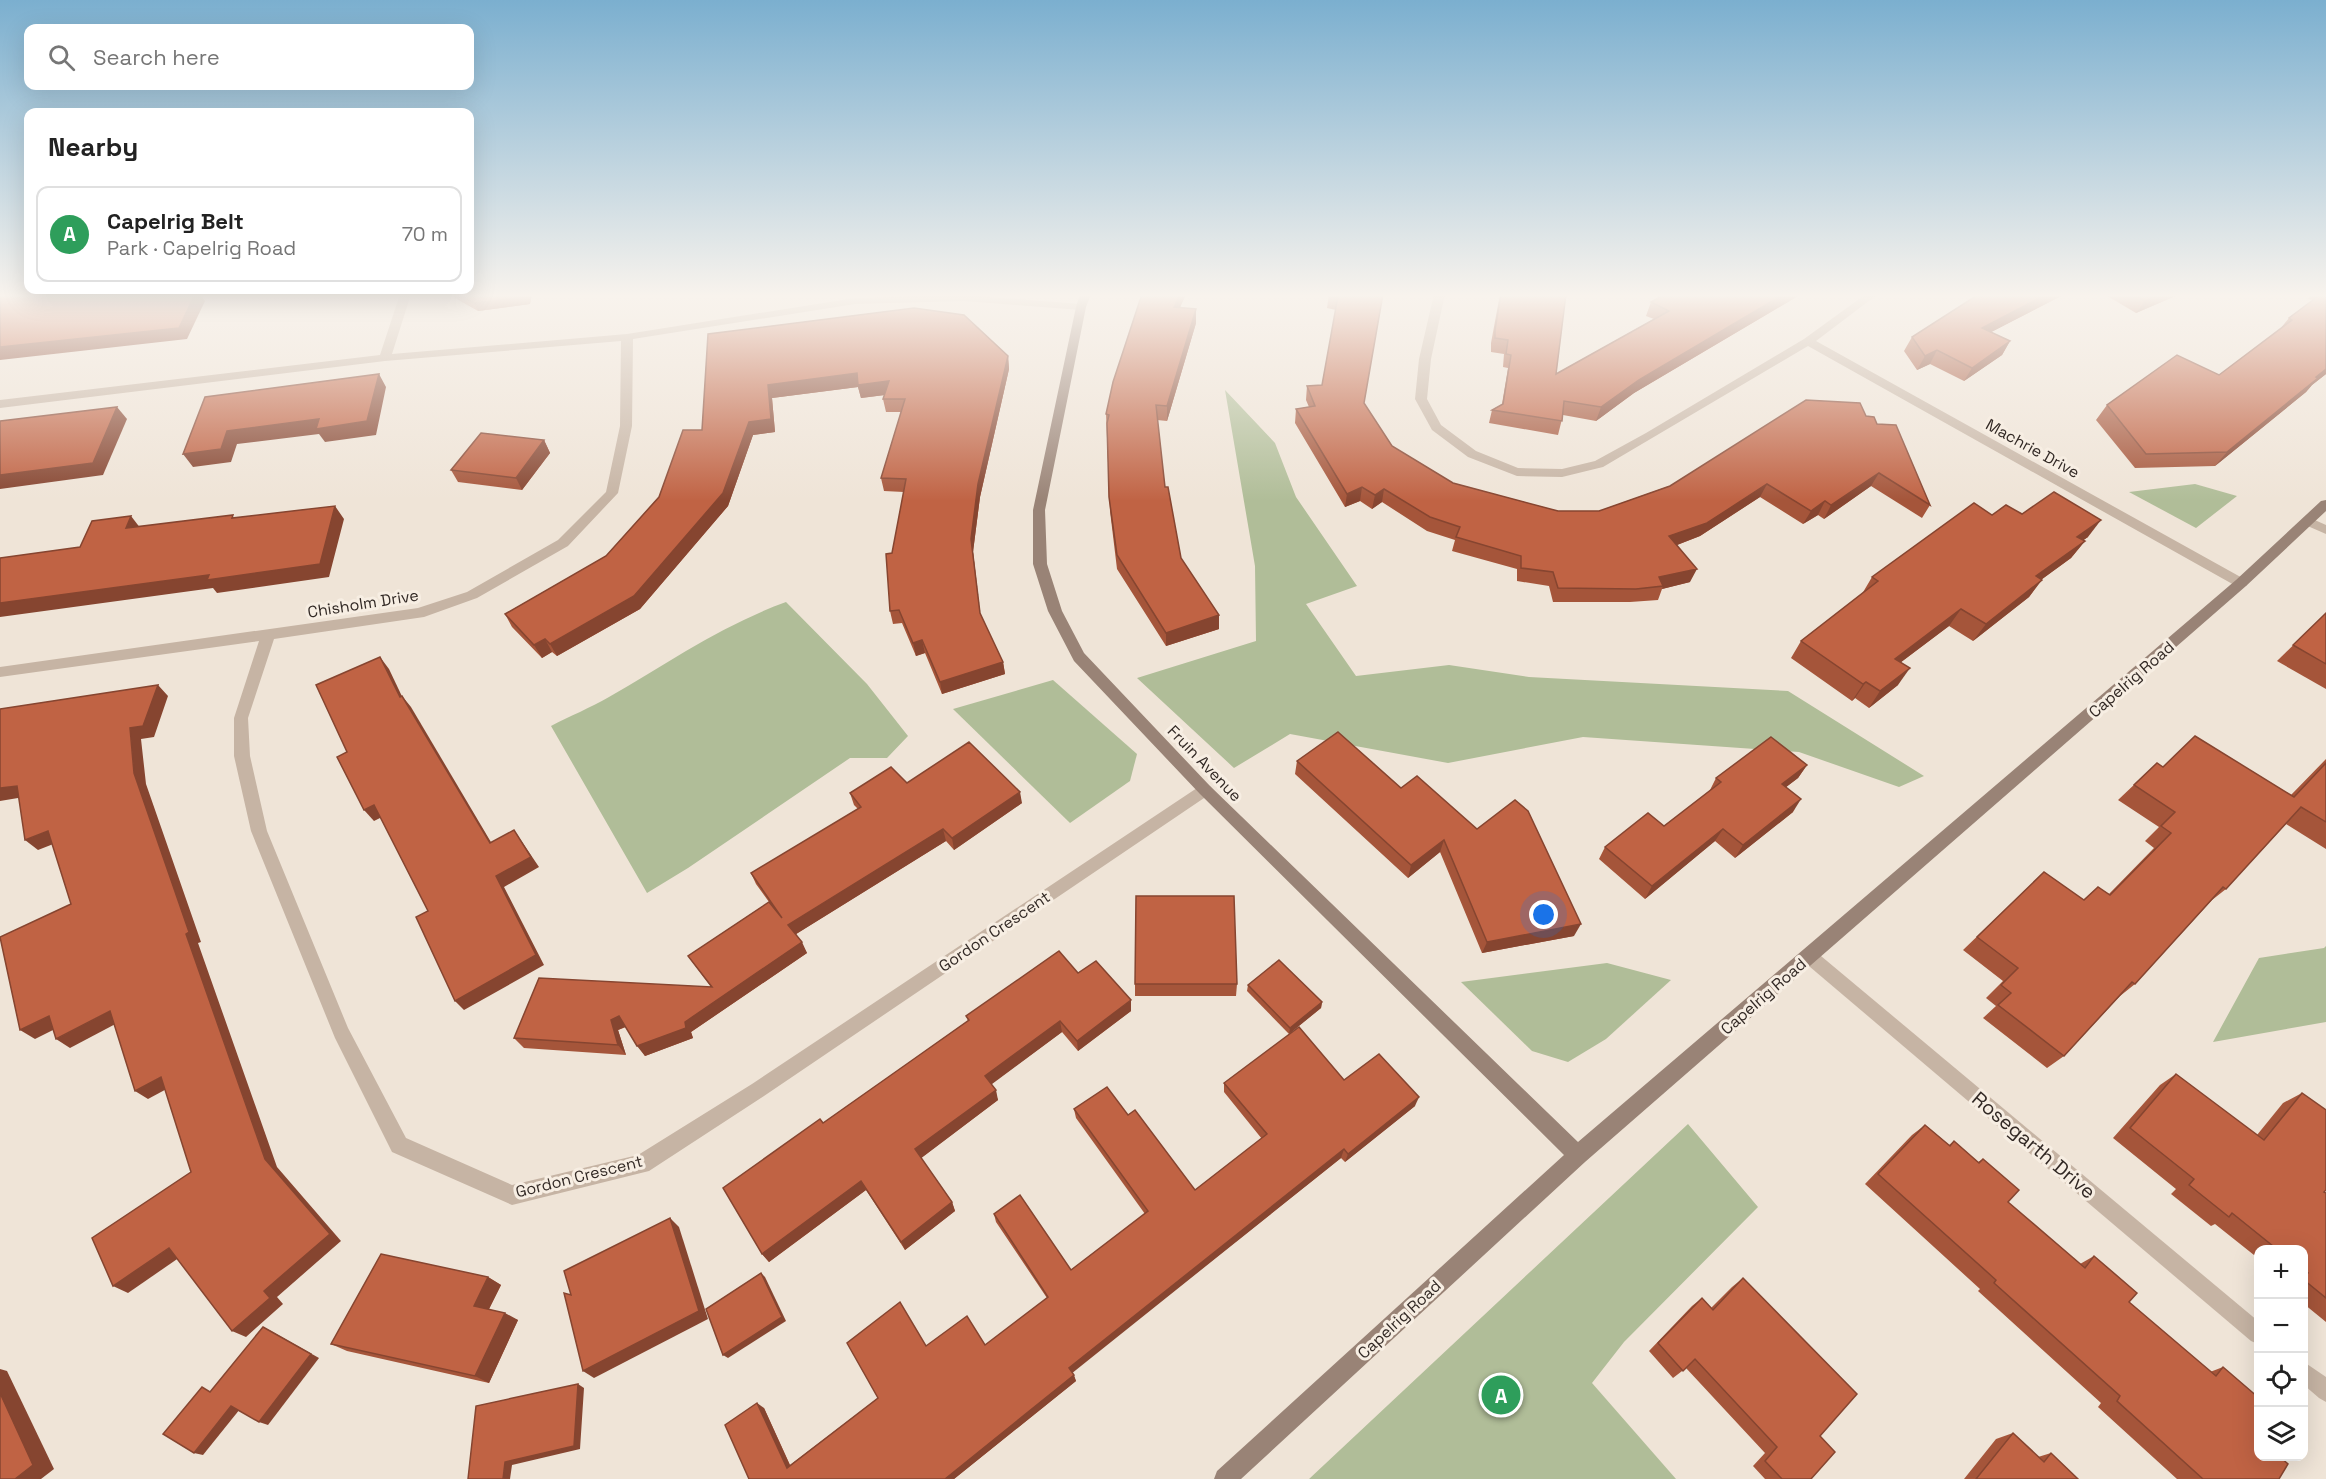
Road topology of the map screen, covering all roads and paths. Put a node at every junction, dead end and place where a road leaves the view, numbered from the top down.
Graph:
1 (343, 363) edge
2 (627, 363) edge
3 (1070, 363) edge
4 (1425, 363) edge
5 (1771, 363) edge
6 (1847, 363) edge
7 (0, 404) edge
8 (2326, 504) edge
9 (2308, 521) junction
10 (2326, 530) edge
11 (2241, 584) junction
12 (268, 633) junction
13 (0, 672) edge
14 (1205, 790) junction
15 (1809, 956) junction
16 (1578, 1155) junction
17 (2254, 1330) edge
18 (2308, 1375) edge
19 (2326, 1391) edge
20 (1225, 1479) edge

1 - 7 street
2 - 12 street, Chisholm Drive
3 - 14 street, Fruin Avenue
4 - 5 street
6 - 11 street, Machrie Drive
8 - 9 street, Capelrig Road
9 - 10 street
9 - 11 street, Capelrig Road
11 - 15 street, Capelrig Road
12 - 13 street, Chisholm Drive
12 - 14 street, Gordon Crescent
14 - 16 street, Fruin Avenue
15 - 16 street, Capelrig Road
15 - 17 street, Rosegarth Drive
16 - 20 street, Capelrig Road
18 - 19 street

